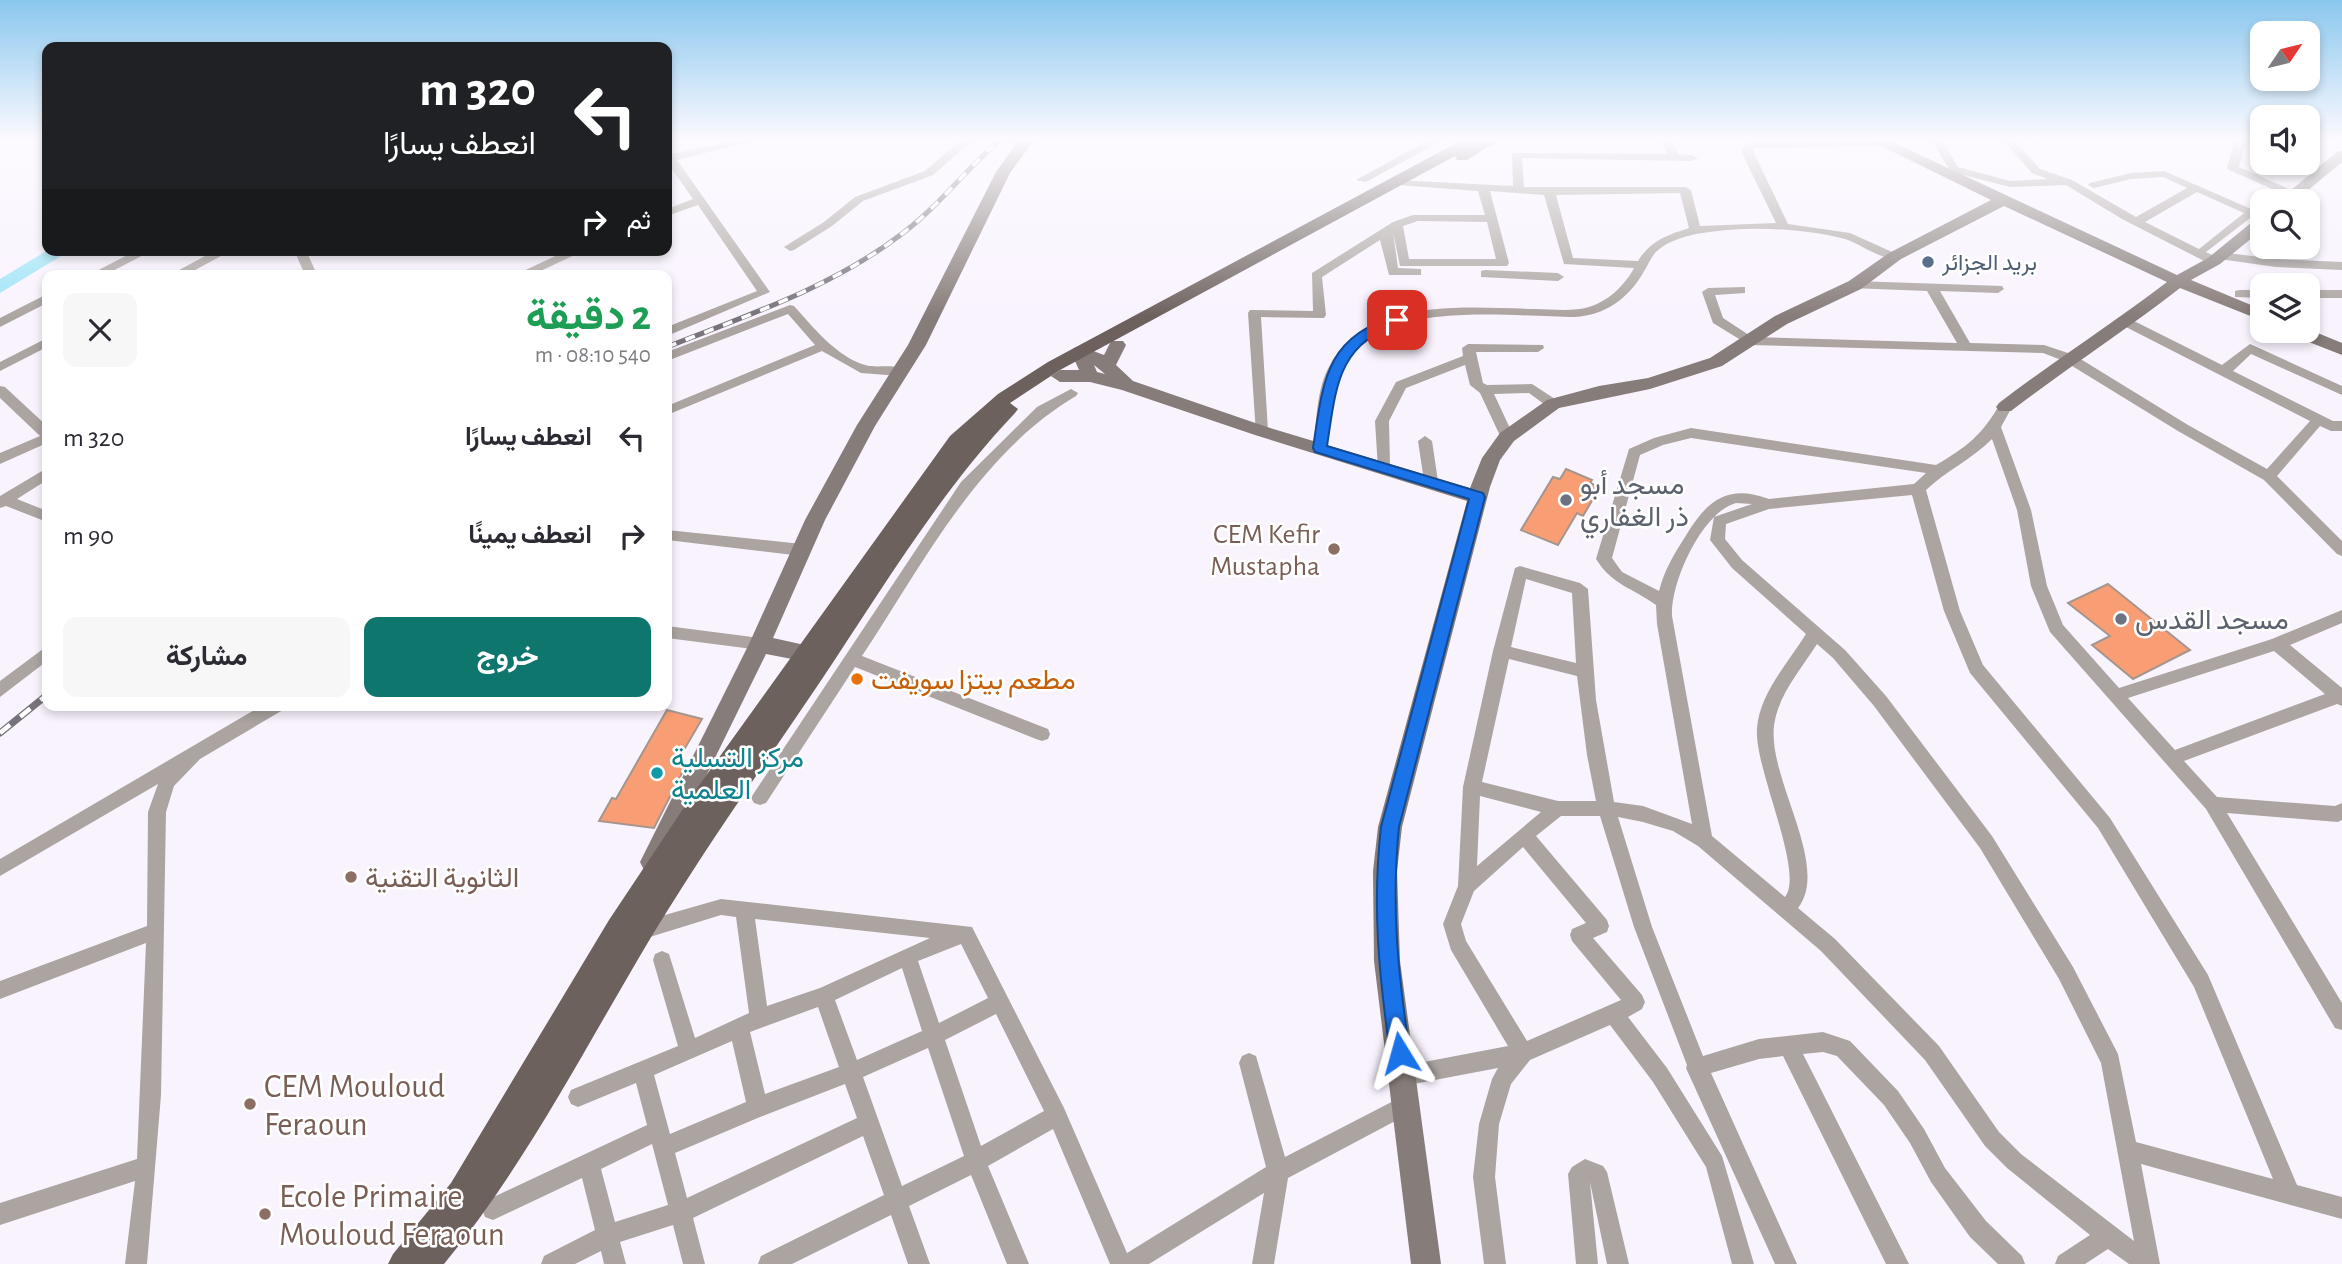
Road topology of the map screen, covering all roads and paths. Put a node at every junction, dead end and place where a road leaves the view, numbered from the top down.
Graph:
1 (858, 199) edge
2 (988, 199) edge
3 (1378, 199) edge
4 (1379, 199) edge
5 (1487, 199) edge
6 (1551, 199) edge
7 (1687, 199) edge
8 (1769, 199) edge
9 (2097, 199) edge
10 (2177, 199) edge
11 (2222, 199) edge
12 (700, 200) joint
13 (2003, 200) joint
14 (672, 212) edge
15 (1492, 219) junction
16 (2136, 222) junction
17 (1397, 224) junction
18 (1783, 226) junction
19 (1695, 230) junction
20 (2250, 230) edge
21 (1385, 233) junction
22 (790, 247) dead end
23 (2213, 255) junction
24 (135, 256) edge
25 (214, 256) edge
26 (565, 256) edge
27 (1895, 256) junction
28 (1642, 265) junction
29 (2342, 266) edge
30 (105, 270) edge
31 (186, 270) edge
32 (533, 270) edge
33 (1558, 277) dead end
34 (2178, 281) junction
35 (1855, 285) junction
36 (1931, 288) junction
37 (1998, 289) dead end
38 (1741, 290) dead end
39 (2239, 293) dead end
40 (2250, 293) edge
41 (2320, 294) edge
42 (2342, 294) edge
43 (42, 302) edge
44 (2250, 311) edge
45 (2126, 322) junction
46 (0, 323) edge
47 (672, 330) edge
48 (2320, 340) edge
49 (1749, 341) junction
50 (42, 345) edge
51 (1116, 345) joint
52 (1965, 345) junction
53 (823, 346) junction
54 (1538, 348) dead end
55 (2342, 349) edge
56 (672, 355) edge
57 (1470, 358) junction
58 (2069, 358) junction
59 (1091, 363) junction
60 (0, 367) edge
61 (900, 372) junction
62 (2223, 372) junction
63 (1066, 385) junction
64 (0, 390) edge
65 (1485, 390) junction
66 (2342, 391) edge
67 (1553, 404) junction
68 (2005, 407) joint
69 (672, 409) edge
70 (2318, 420) junction
71 (2342, 426) edge
72 (1995, 429) junction
73 (42, 431) edge
74 (1261, 431) junction
75 (1507, 436) junction
76 (42, 438) edge
77 (1425, 441) dead end
78 (1320, 448) junction
79 (0, 459) edge
80 (1383, 466) junction
81 (1938, 470) junction
82 (42, 476) edge
83 (2269, 476) junction
84 (1431, 481) junction
85 (1918, 489) junction
86 (1478, 497) junction
87 (1, 501) edge
88 (1768, 504) junction
89 (42, 515) edge
90 (672, 536) edge
91 (802, 550) junction
92 (2342, 550) edge
93 (1664, 603) junction
94 (2342, 616) edge
95 (672, 633) edge
96 (1815, 634) junction
97 (2277, 644) junction
98 (760, 645) junction
99 (1501, 651) junction
100 (42, 656) edge
101 (814, 656) junction
102 (852, 659) junction
103 (1583, 671) junction
104 (0, 691) edge
105 (2117, 695) junction
106 (2341, 696) edge
107 (267, 711) edge
108 (1042, 734) dead end
109 (196, 752) junction
110 (2170, 759) junction
111 (751, 768) junction
112 (774, 777) junction
113 (1472, 787) junction
114 (760, 798) dead end
115 (2212, 803) junction
116 (1606, 808) junction
117 (1558, 809) junction
118 (2341, 815) edge
119 (1524, 835) junction
120 (1704, 840) junction
121 (0, 869) edge
122 (1467, 886) junction
123 (744, 909) junction
124 (1785, 910) junction
125 (629, 930) junction
126 (155, 931) junction
127 (965, 933) junction
128 (907, 956) junction
129 (662, 960) dead end
130 (0, 990) edge
131 (824, 996) junction
132 (1001, 1000) junction
133 (1614, 1014) junction
134 (759, 1018) junction
135 (2342, 1021) edge
136 (739, 1029) junction
137 (934, 1036) junction
138 (1788, 1046) junction
139 (689, 1051) junction
140 (1523, 1053) junction
141 (1249, 1063) dead end
142 (1696, 1068) junction
143 (643, 1071) junction
144 (852, 1072) junction
145 (1403, 1076) junction
146 (578, 1097) dead end
147 (1407, 1104) junction
148 (758, 1107) junction
149 (1057, 1115) junction
150 (869, 1123) junction
151 (662, 1139) junction
152 (2129, 1150) junction
153 (976, 1161) junction
154 (589, 1163) junction
155 (146, 1167) junction
156 (1278, 1172) junction
157 (2291, 1196) junction
158 (898, 1200) junction
159 (2342, 1208) edge
160 (493, 1209) dead end
161 (681, 1212) junction
162 (0, 1214) edge
163 (608, 1235) junction
164 (2108, 1236) junction
165 (2080, 1260) edge
166 (429, 1261) edge
167 (136, 1264) edge
168 (403, 1264) edge
169 (552, 1264) edge
170 (615, 1264) edge
171 (694, 1264) edge
172 (769, 1264) edge
173 (919, 1264) edge
174 (1018, 1264) edge
175 (1121, 1264) edge
176 (1129, 1264) edge
177 (1262, 1264) edge
178 (1426, 1264) edge
179 (1494, 1264) edge
180 (1587, 1264) edge
181 (1618, 1264) edge
182 (1743, 1264) edge
183 (1786, 1264) edge
184 (1898, 1264) edge
185 (2014, 1264) edge
186 (2149, 1264) edge

1 - 22 street
2 - 61 street
3 - 51 main road
4 - 59 main road
5 - 15 street
6 - 28 street
7 - 19 street
8 - 18 street
9 - 16 street
10 - 16 street
11 - 23 street
12 - 14 street
12 - 47 street
13 - 27 street
13 - 34 street
15 - 17 street
15 - 17 street
16 - 23 street
17 - 21 street
18 - 19 street
18 - 27 street
19 - 28 street
20 - 23 street
21 - 33 street
21 - 74 street
23 - 29 street
23 - 34 street
24 - 30 street
25 - 31 street
26 - 32 street
27 - 35 street
28 - 78 street
34 - 44 street
34 - 45 street
35 - 36 street
35 - 49 street
36 - 37 street
36 - 52 street
38 - 49 street
39 - 40 street
41 - 42 street
43 - 46 street
45 - 58 street
45 - 62 street
48 - 55 street
49 - 52 street
49 - 67 street
50 - 60 street
51 - 59 street
52 - 58 street
53 - 56 street
53 - 61 street
53 - 69 street
54 - 57 street
57 - 65 street
57 - 80 street
58 - 68 street
58 - 83 street
59 - 63 main road
59 - 74 street
59 - 101 main road
61 - 91 street
62 - 66 street
62 - 70 street
63 - 101 main road
63 - 102 street
64 - 73 street
65 - 67 street
65 - 75 street
67 - 75 street
68 - 72 street
70 - 71 street
70 - 83 street
72 - 81 street
72 - 105 street
74 - 78 street
75 - 86 street
76 - 79 street
77 - 84 street
78 - 80 street
80 - 84 street
81 - 85 street
81 - 93 street
82 - 87 street
83 - 92 street
84 - 86 street
85 - 88 street
85 - 157 street
86 - 145 street
87 - 89 street
88 - 93 street
88 - 96 street
90 - 91 street
91 - 98 street
93 - 120 street
94 - 97 street
95 - 98 street
96 - 124 street
96 - 152 street
97 - 105 street
97 - 106 street
98 - 101 street
98 - 125 street
99 - 103 street
99 - 103 street
99 - 113 street
100 - 104 street
101 - 111 main road
101 - 125 main road
102 - 108 street
102 - 112 street
103 - 116 street
105 - 110 street
106 - 110 street
107 - 109 street
109 - 121 street
109 - 126 street
110 - 115 street
111 - 112 street
111 - 125 main road
112 - 114 street
113 - 117 street
113 - 122 street
115 - 118 street
115 - 135 street
116 - 117 street
116 - 120 street
116 - 142 street
117 - 119 street
119 - 122 street
119 - 133 street
120 - 124 street
122 - 140 street
123 - 125 street
123 - 127 street
123 - 134 street
124 - 164 street
125 - 166 main road
125 - 168 main road
126 - 130 street
126 - 155 street
127 - 128 street
127 - 132 street
128 - 131 street
128 - 137 street
129 - 139 street
131 - 134 street
131 - 144 street
132 - 137 street
132 - 149 street
133 - 140 street
133 - 182 street
134 - 136 street
136 - 139 street
136 - 148 street
137 - 144 street
137 - 153 street
138 - 142 street
138 - 184 street
138 - 185 street
139 - 143 street
140 - 145 street
140 - 179 street
141 - 156 street
142 - 183 street
143 - 146 street
143 - 151 street
144 - 148 street
144 - 150 street
145 - 147 street
147 - 156 street
147 - 178 street
148 - 151 street
149 - 153 street
149 - 175 street
150 - 158 street
150 - 161 street
151 - 154 street
151 - 161 street
152 - 157 street
152 - 186 street
153 - 158 street
153 - 174 street
154 - 160 street
154 - 163 street
155 - 162 street
155 - 167 street
156 - 176 street
156 - 177 street
157 - 159 street
158 - 172 street
158 - 173 street
161 - 163 street
161 - 171 street
163 - 169 street
163 - 170 street
164 - 165 street
164 - 186 street
180 - 181 street

